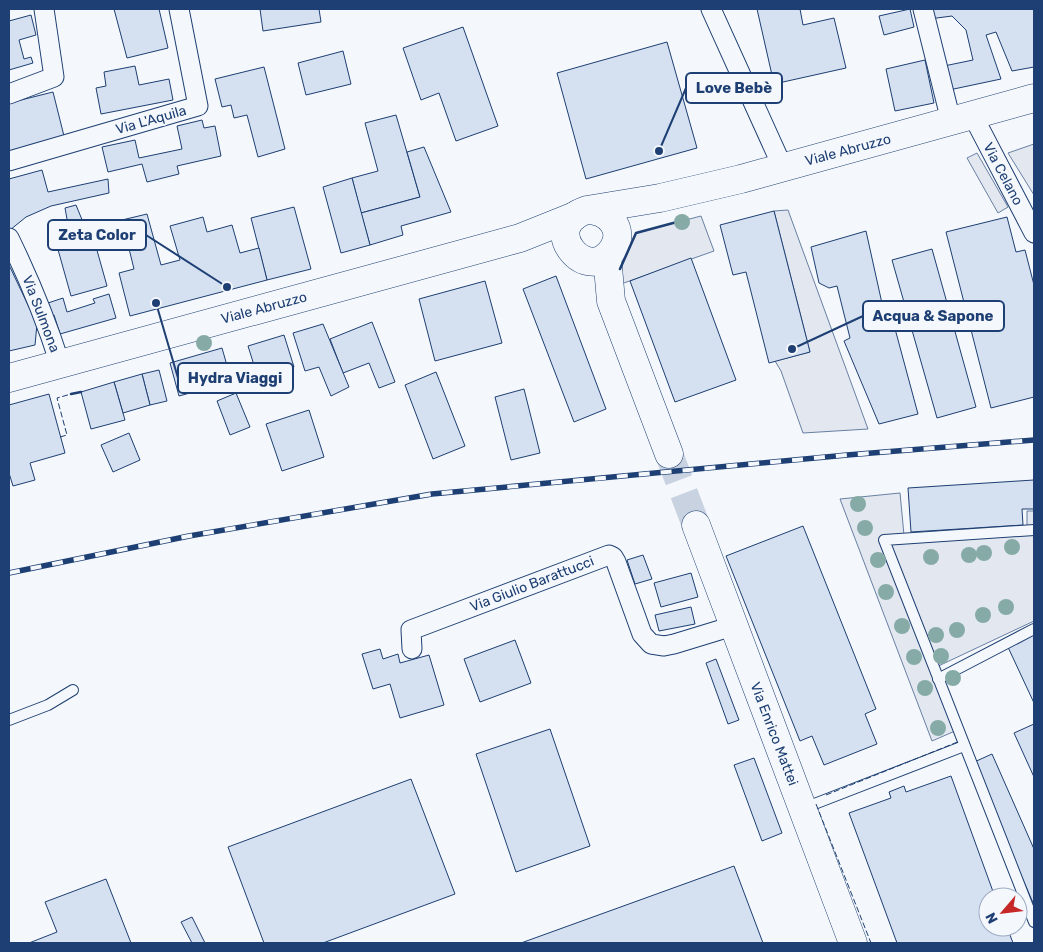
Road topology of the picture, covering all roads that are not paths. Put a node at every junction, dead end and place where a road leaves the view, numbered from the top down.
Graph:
1 (44, 9) edge
2 (179, 9) edge
3 (711, 9) edge
4 (923, 9) edge
5 (9, 94) edge
6 (1034, 98) edge
7 (962, 118) junction
8 (9, 161) edge
9 (783, 168) junction
10 (660, 198) junction
11 (581, 213) junction
12 (1034, 233) edge
13 (9, 238) edge
14 (520, 238) junction
15 (594, 249) junction
16 (60, 364) junction
17 (9, 378) edge
18 (669, 454) tunnel mouth
19 (696, 525) tunnel mouth
20 (1034, 530) edge
21 (734, 626) junction
22 (1034, 629) edge
23 (412, 649) dead end
24 (938, 679) junction
25 (73, 690) dead end
26 (9, 720) edge
27 (964, 746) junction
28 (803, 809) junction
29 (1034, 922) edge
30 (853, 943) edge

1 - 5 street
2 - 8 street, Via L'Aquila
3 - 9 street
4 - 7 street, Via Celano
6 - 7 main road, Viale Abruzzo
7 - 9 main road, Viale Abruzzo
7 - 12 street, Via Celano
9 - 10 main road, Viale Abruzzo
10 - 11 main road, Viale Abruzzo
10 - 15 main road, Viale Abruzzo
11 - 14 main road, Viale Abruzzo
11 - 15 main road
11 - 15 main road
13 - 16 street, Via Sulmona
14 - 15 main road, Viale Abruzzo
14 - 16 main road, Viale Abruzzo
15 - 18 main road
16 - 17 main road, Viale Abruzzo
19 - 21 main road, Via Enrico Mattei
20 - 24 lane
21 - 23 street, Via Giulio Barattucci
21 - 28 main road, Via Enrico Mattei
22 - 24 lane
24 - 27 lane
25 - 26 lane
27 - 28 lane
27 - 29 lane
28 - 30 main road, Via Enrico Mattei

